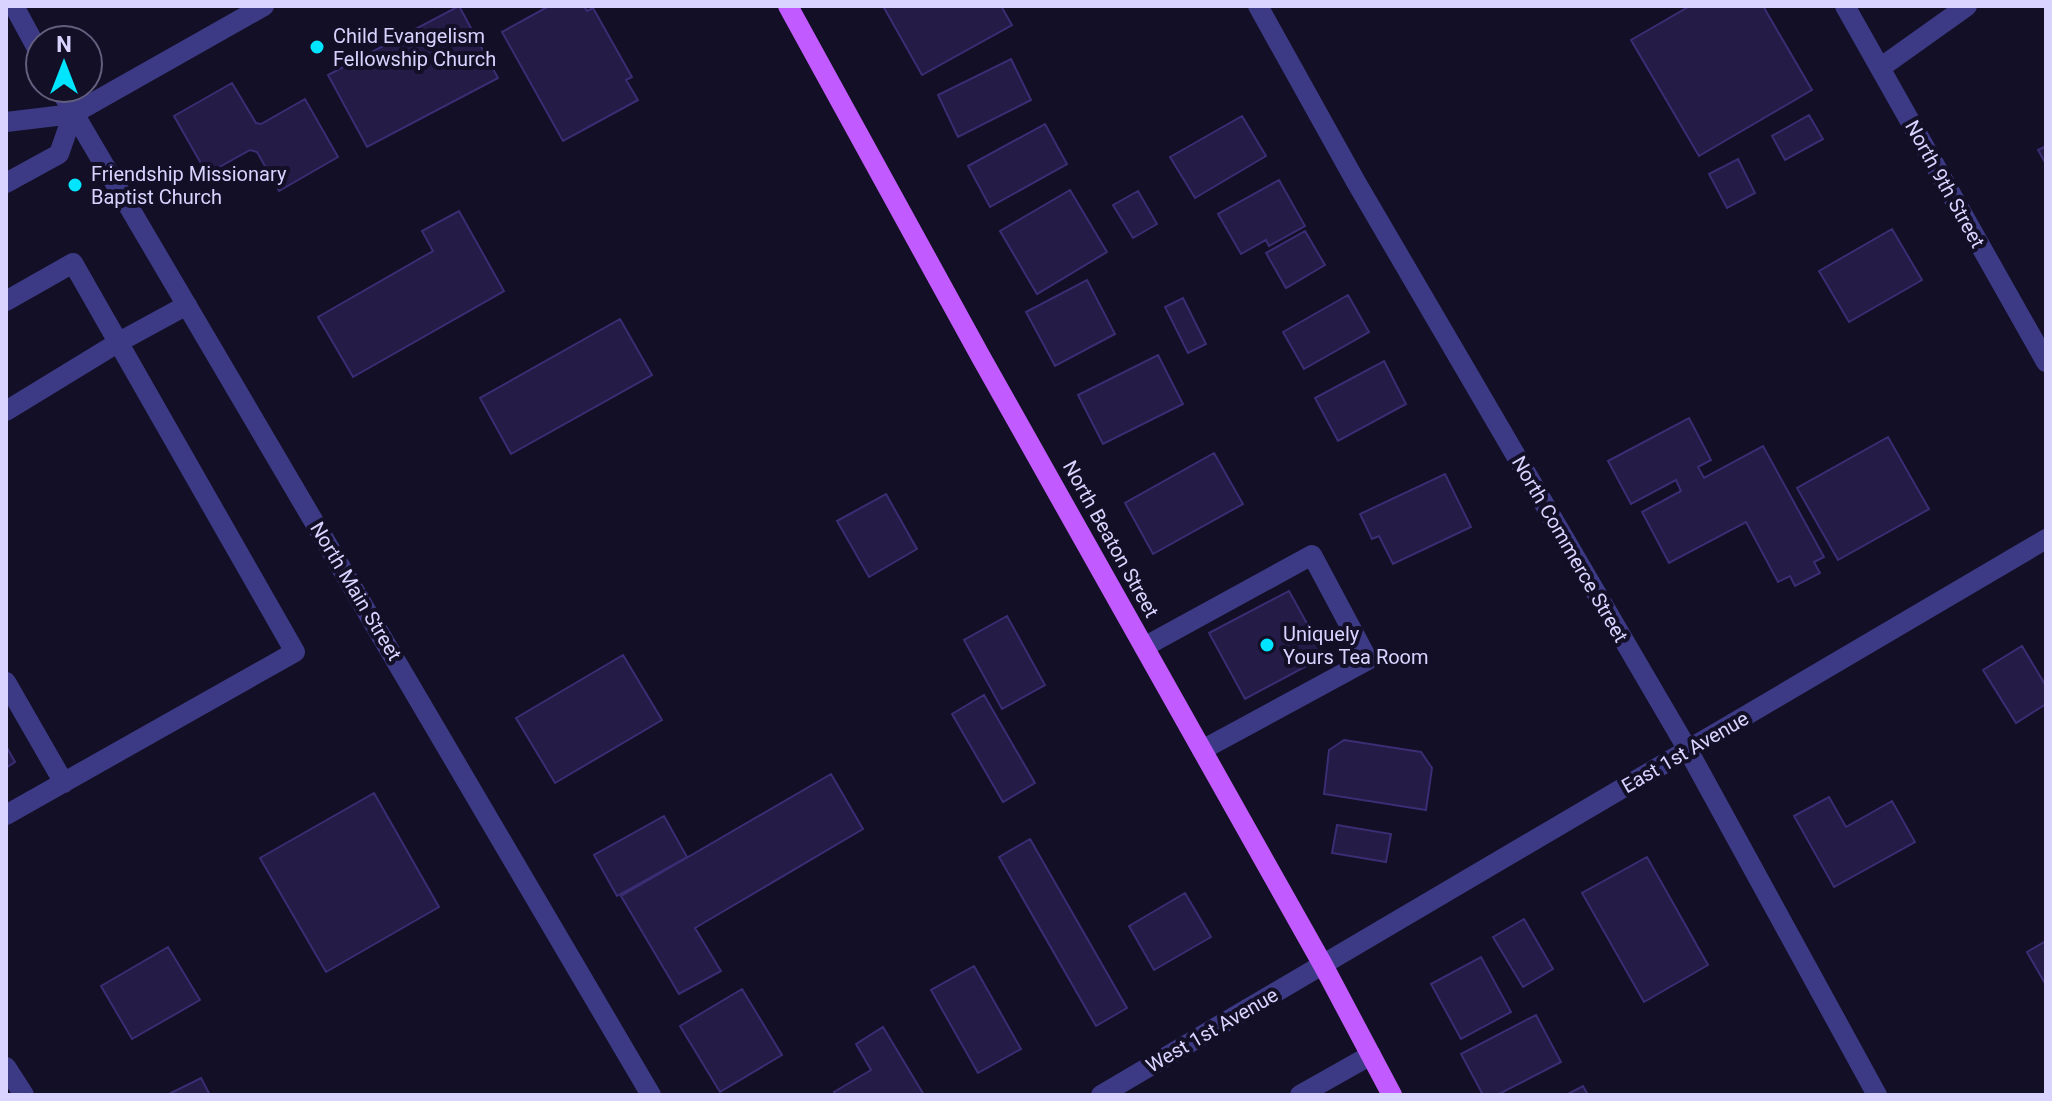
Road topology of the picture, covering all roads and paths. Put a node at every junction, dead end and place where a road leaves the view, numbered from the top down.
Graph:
1 (14, 6) edge
2 (264, 6) edge
3 (788, 6) edge
4 (1258, 6) edge
5 (1845, 6) edge
6 (1967, 6) edge
7 (24, 24) edge
8 (1880, 68) junction
9 (68, 104) edge
10 (73, 114) junction
11 (6, 122) edge
12 (6, 183) edge
13 (6, 301) edge
14 (187, 305) junction
15 (119, 342) junction
16 (2046, 362) edge
17 (6, 411) edge
18 (2046, 539) edge
19 (1144, 647) junction
20 (6, 682) edge
21 (1202, 750) junction
22 (1688, 750) junction
23 (64, 783) junction
24 (6, 815) edge
25 (1323, 965) junction
26 (1371, 1055) junction
27 (8, 1073) edge
28 (24, 1095) edge
29 (651, 1095) edge
30 (1101, 1095) edge
31 (1300, 1095) edge
32 (1392, 1095) edge
33 (1877, 1095) edge

1 - 7 street
2 - 10 street
3 - 19 main road, North Beaton Street
4 - 22 street, North Commerce Street
5 - 8 street, North 9th Street
6 - 8 street
8 - 16 street, North 9th Street
9 - 10 street, North Main Street
10 - 11 street
10 - 12 street
10 - 14 street, North Main Street
13 - 15 street
14 - 15 street
14 - 29 street, North Main Street
15 - 17 street
15 - 23 street
18 - 22 street, East 1st Avenue
19 - 21 main road, North Beaton Street
19 - 21 street
20 - 23 street
21 - 25 main road, North Beaton Street
22 - 25 street, East 1st Avenue
22 - 33 street, North Commerce Street
23 - 24 street
25 - 26 main road, North Beaton Street
25 - 30 street, West 1st Avenue
26 - 31 street
26 - 32 main road, North Beaton Street
27 - 28 street

